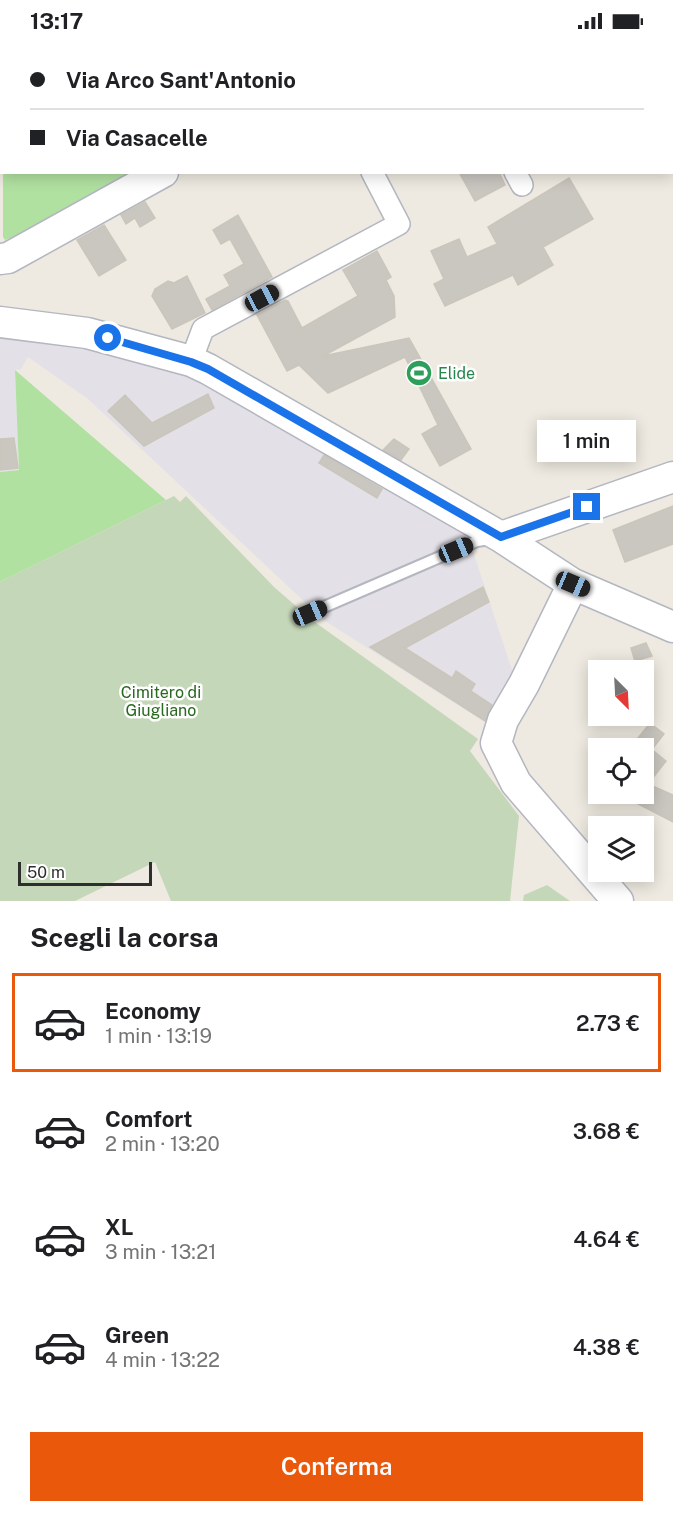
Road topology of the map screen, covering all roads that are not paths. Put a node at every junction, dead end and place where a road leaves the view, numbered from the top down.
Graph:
1 (159, 174) edge
2 (373, 174) edge
3 (0, 258) edge
4 (0, 322) edge
5 (191, 362) junction
6 (673, 477) edge
7 (501, 537) junction
8 (573, 584) junction
9 (310, 613) dead end
10 (673, 627) edge
11 (618, 901) edge

1 - 3 street
2 - 5 street
4 - 5 street
5 - 7 street
6 - 7 street
7 - 8 street
7 - 9 lane
8 - 10 street
8 - 11 street

